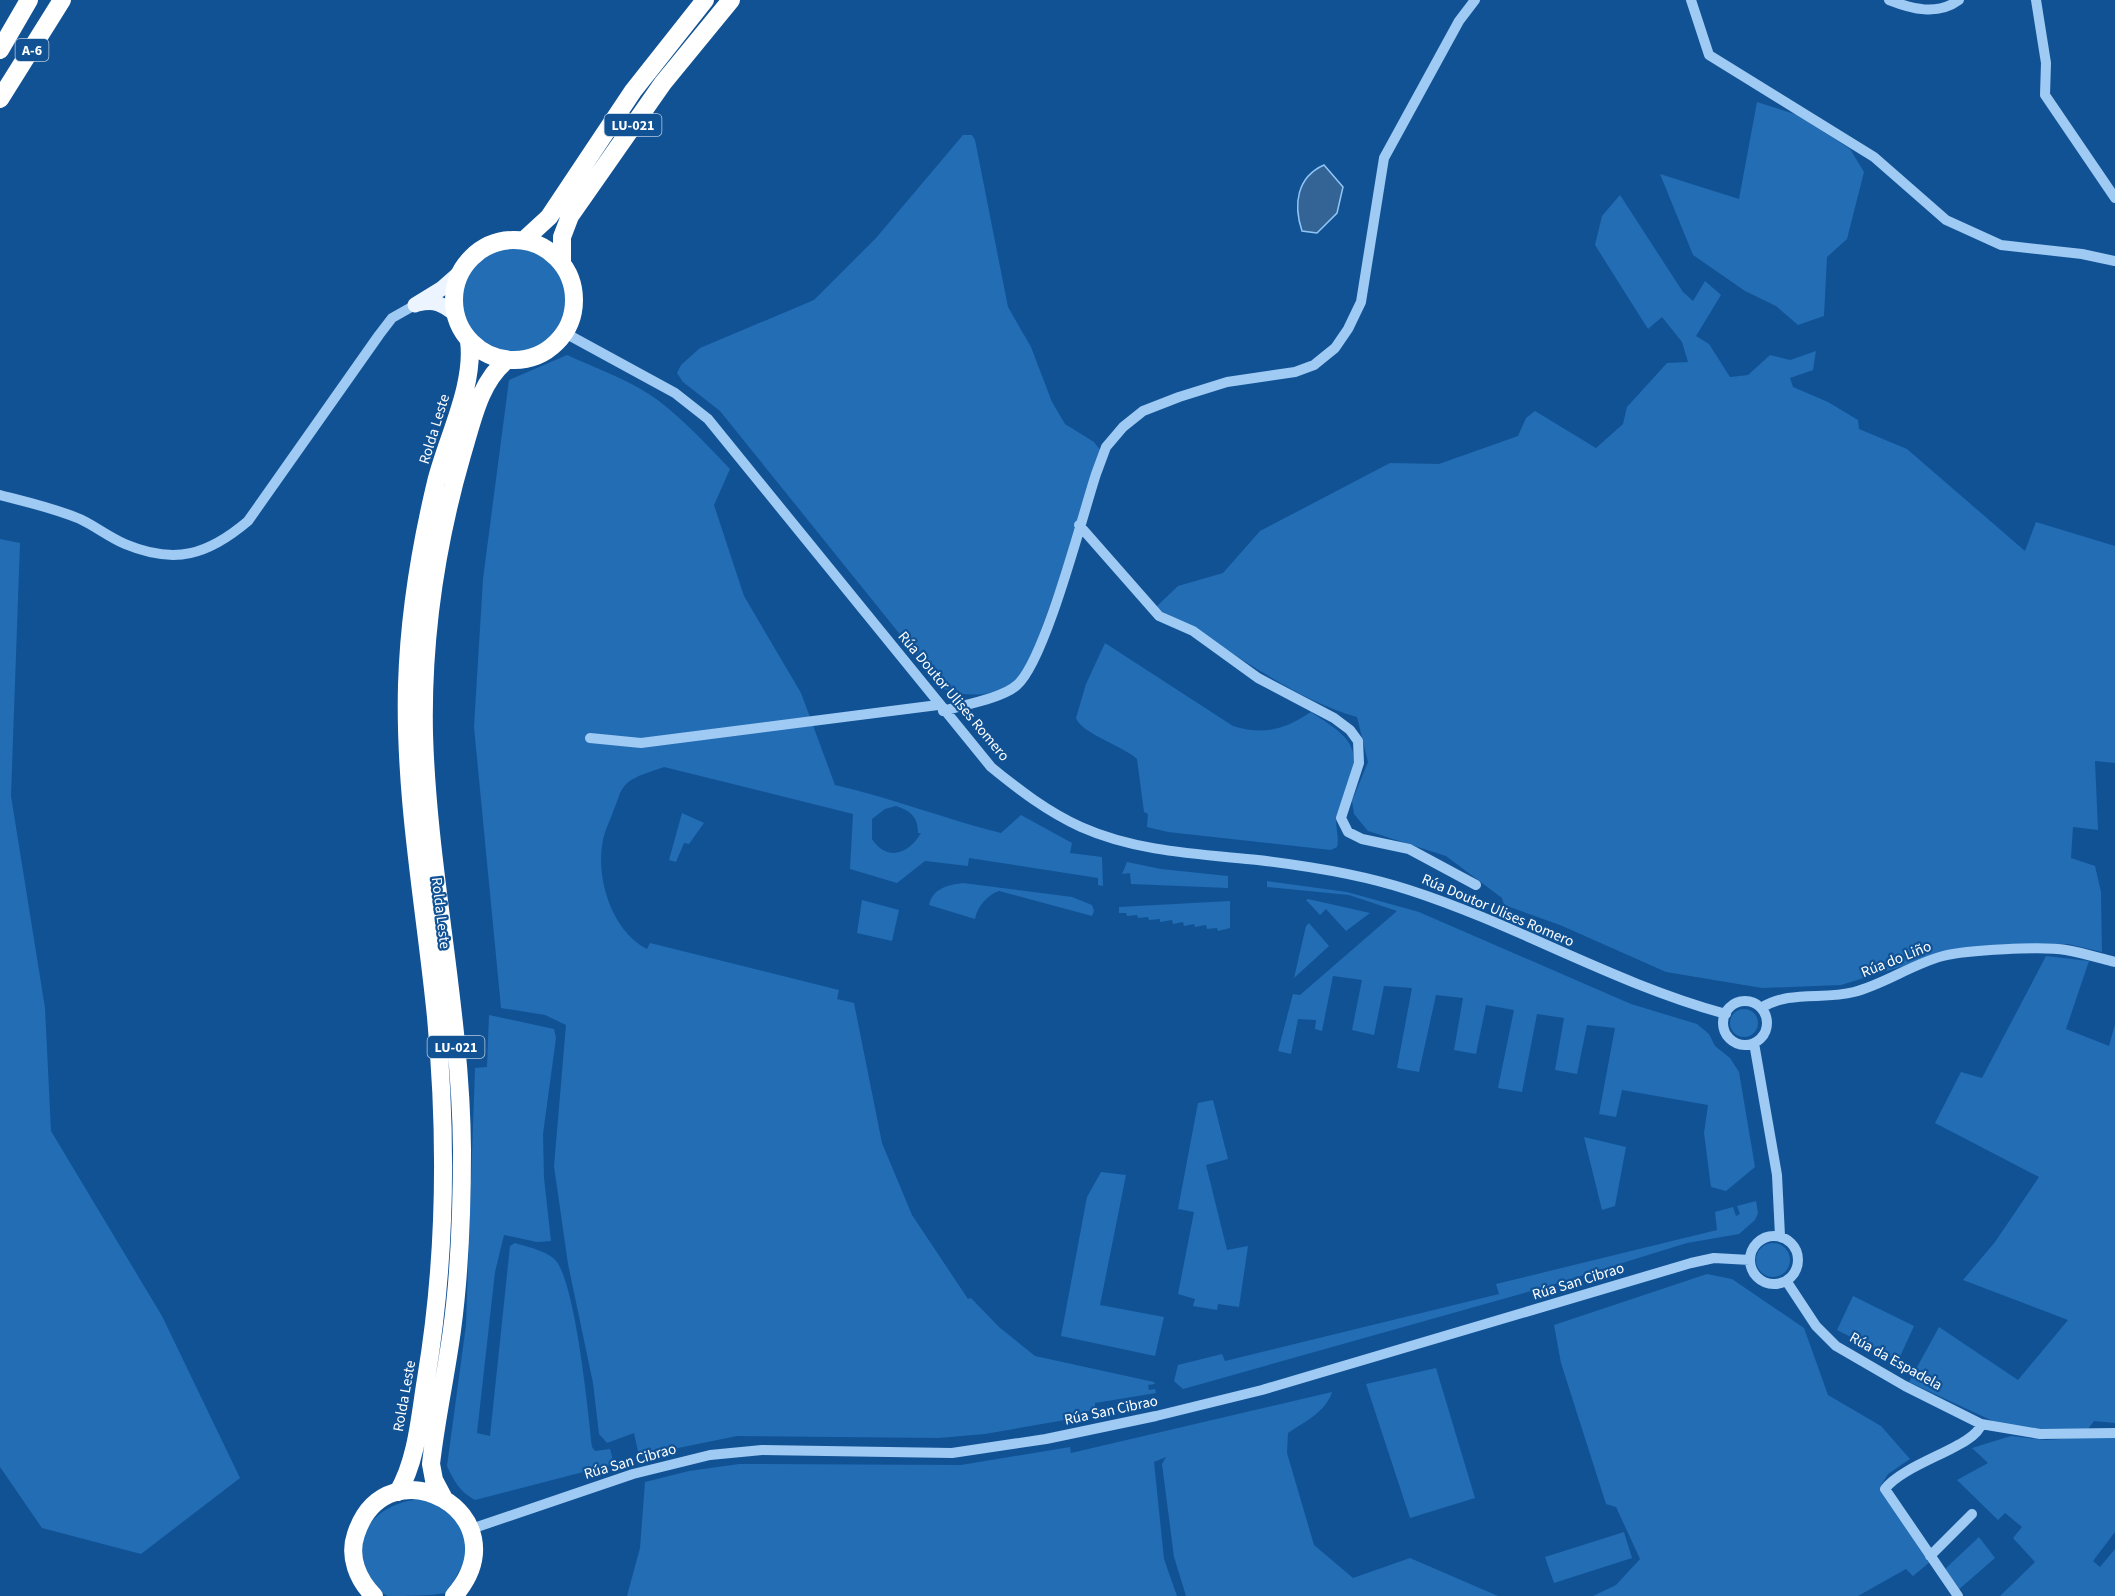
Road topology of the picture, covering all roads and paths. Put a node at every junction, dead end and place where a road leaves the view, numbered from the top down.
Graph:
1 (29, 0) edge
2 (62, 0) edge
3 (705, 0) edge
4 (731, 0) edge
5 (1475, 0) edge
6 (1691, 0) edge
7 (1889, 0) edge
8 (1959, 0) edge
9 (2036, 0) edge
10 (0, 50) edge
11 (0, 99) edge
12 (2115, 198) edge
13 (524, 240) junction
14 (2115, 261) edge
15 (562, 263) junction
16 (458, 274) junction
17 (415, 304) junction
18 (455, 314) junction
19 (565, 333) junction
20 (469, 341) junction
21 (507, 360) junction
22 (0, 495) edge
23 (1079, 525) junction
24 (941, 708) junction
25 (590, 738) dead end
26 (1476, 885) dead end
27 (2115, 962) edge
28 (1761, 1008) junction
29 (1726, 1014) junction
30 (1754, 1043) junction
31 (1780, 1236) junction
32 (1750, 1260) junction
33 (1787, 1281) junction
34 (1981, 1424) junction
35 (2115, 1433) edge
36 (398, 1492) junction
37 (443, 1497) junction
38 (1972, 1514) dead end
39 (471, 1529) junction
40 (1930, 1556) junction
41 (369, 1593) edge
42 (454, 1596) edge
43 (1958, 1596) edge

1 - 10 highway, A-6
2 - 11 highway, A-6
3 - 13 highway, LU-021
4 - 15 highway, LU-021
5 - 23 street
6 - 14 street
7 - 8 street
9 - 12 street
13 - 15 highway, LU-021
13 - 16 highway
15 - 19 highway, LU-021
16 - 17 main road
16 - 18 highway, Rolda Leste / LU-021
17 - 18 main road
17 - 22 street
18 - 20 highway, Rolda Leste / LU-021
19 - 21 highway
19 - 24 street, Rúa Doutor Ulises Romero
20 - 21 highway, Rolda Leste / LU-021
20 - 36 highway, Rolda Leste / LU-021
21 - 37 highway, Rolda Leste / LU-021
23 - 24 street
23 - 26 street
24 - 25 street
24 - 29 street, Rúa Doutor Ulises Romero
27 - 28 street, Rúa do Liño
28 - 29 street
28 - 30 street
29 - 30 street
30 - 31 street
31 - 32 street
31 - 33 street
32 - 33 street
32 - 39 street, Rúa San Cibrao
33 - 34 street, Rúa da Espadela
34 - 35 street, Rúa da Espadela
34 - 40 street
36 - 37 highway
36 - 41 highway
37 - 39 highway, Rolda Leste / LU-021
38 - 40 street
39 - 42 highway
40 - 43 street

